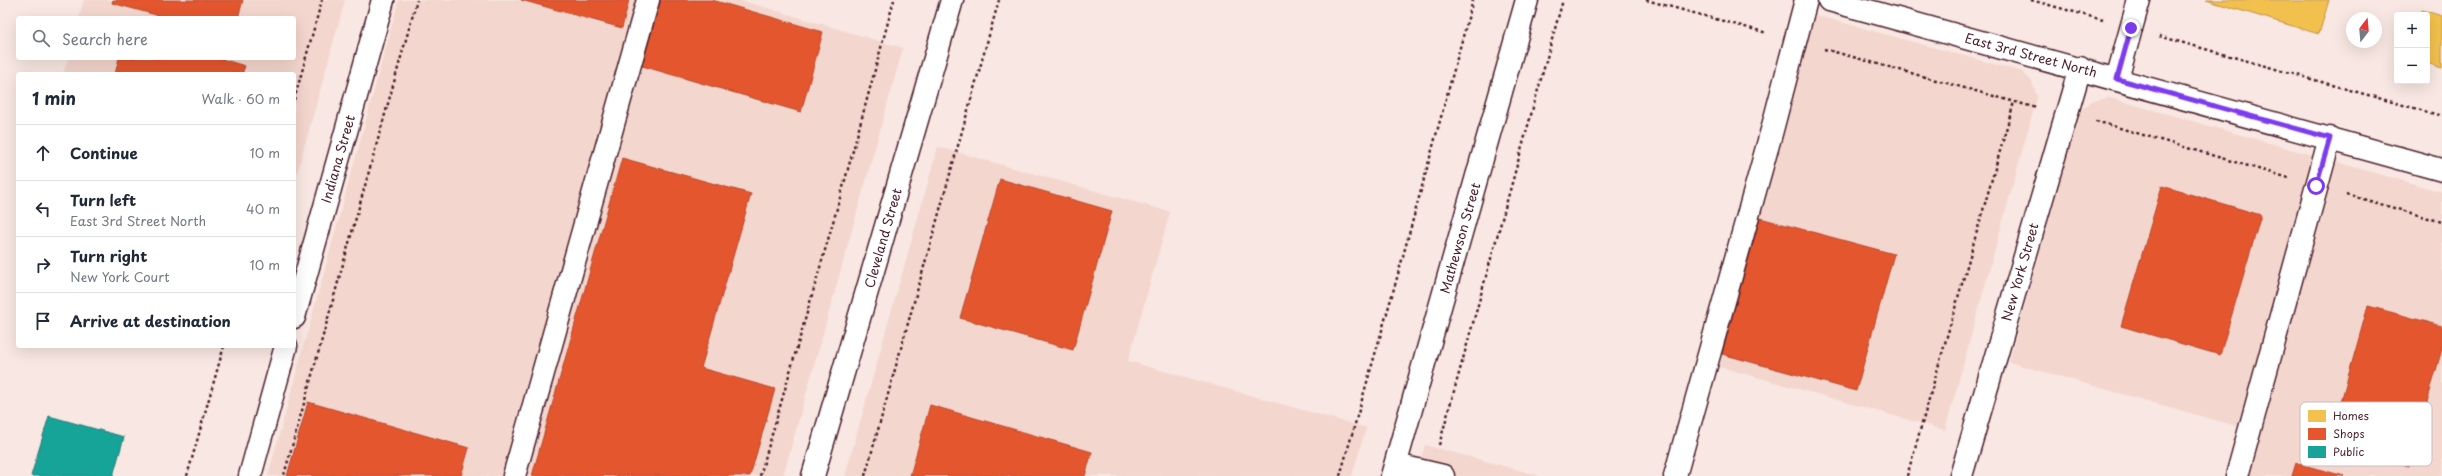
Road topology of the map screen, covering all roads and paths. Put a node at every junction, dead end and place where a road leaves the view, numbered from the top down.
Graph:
1 (322, 0) edge
2 (383, 0) edge
3 (417, 0) edge
4 (648, 0) edge
5 (894, 0) edge
6 (952, 0) edge
7 (998, 0) edge
8 (1473, 0) edge
9 (1527, 0) edge
10 (1563, 0) edge
11 (1806, 0) edge
12 (1829, 0) edge
13 (2031, 0) edge
14 (2139, 0) edge
15 (2131, 28) junction
16 (2080, 68) junction
17 (2117, 79) junction
18 (296, 93) edge
19 (2014, 102) dead end
20 (2442, 116) edge
21 (2330, 138) junction
22 (2442, 170) edge
23 (296, 310) edge
24 (223, 348) edge
25 (285, 348) edge
26 (1394, 470) edge
27 (1437, 475) edge
28 (187, 476) edge
29 (250, 476) edge
30 (284, 476) edge
31 (514, 476) edge
32 (760, 476) edge
33 (813, 476) edge
34 (865, 476) edge
35 (1340, 476) edge
36 (1675, 476) edge
37 (1907, 476) edge
38 (1961, 476) edge
39 (2237, 476) edge

1 - 18 path
2 - 23 street, Indiana Street
3 - 30 path
4 - 31 street
5 - 32 path
6 - 33 street, Cleveland Street
7 - 34 path
8 - 35 path
9 - 26 street, Mathewson Street
10 - 27 path
11 - 36 street
12 - 16 street, East 3rd Street North
13 - 15 path
14 - 15 street
15 - 17 street
15 - 20 path
16 - 17 street, East 3rd Street North
16 - 38 street, New York Street
17 - 21 street, East 3rd Street North
19 - 37 path
21 - 22 street, East 3rd Street North
21 - 39 street
24 - 28 path
25 - 29 street
26 - 27 street

